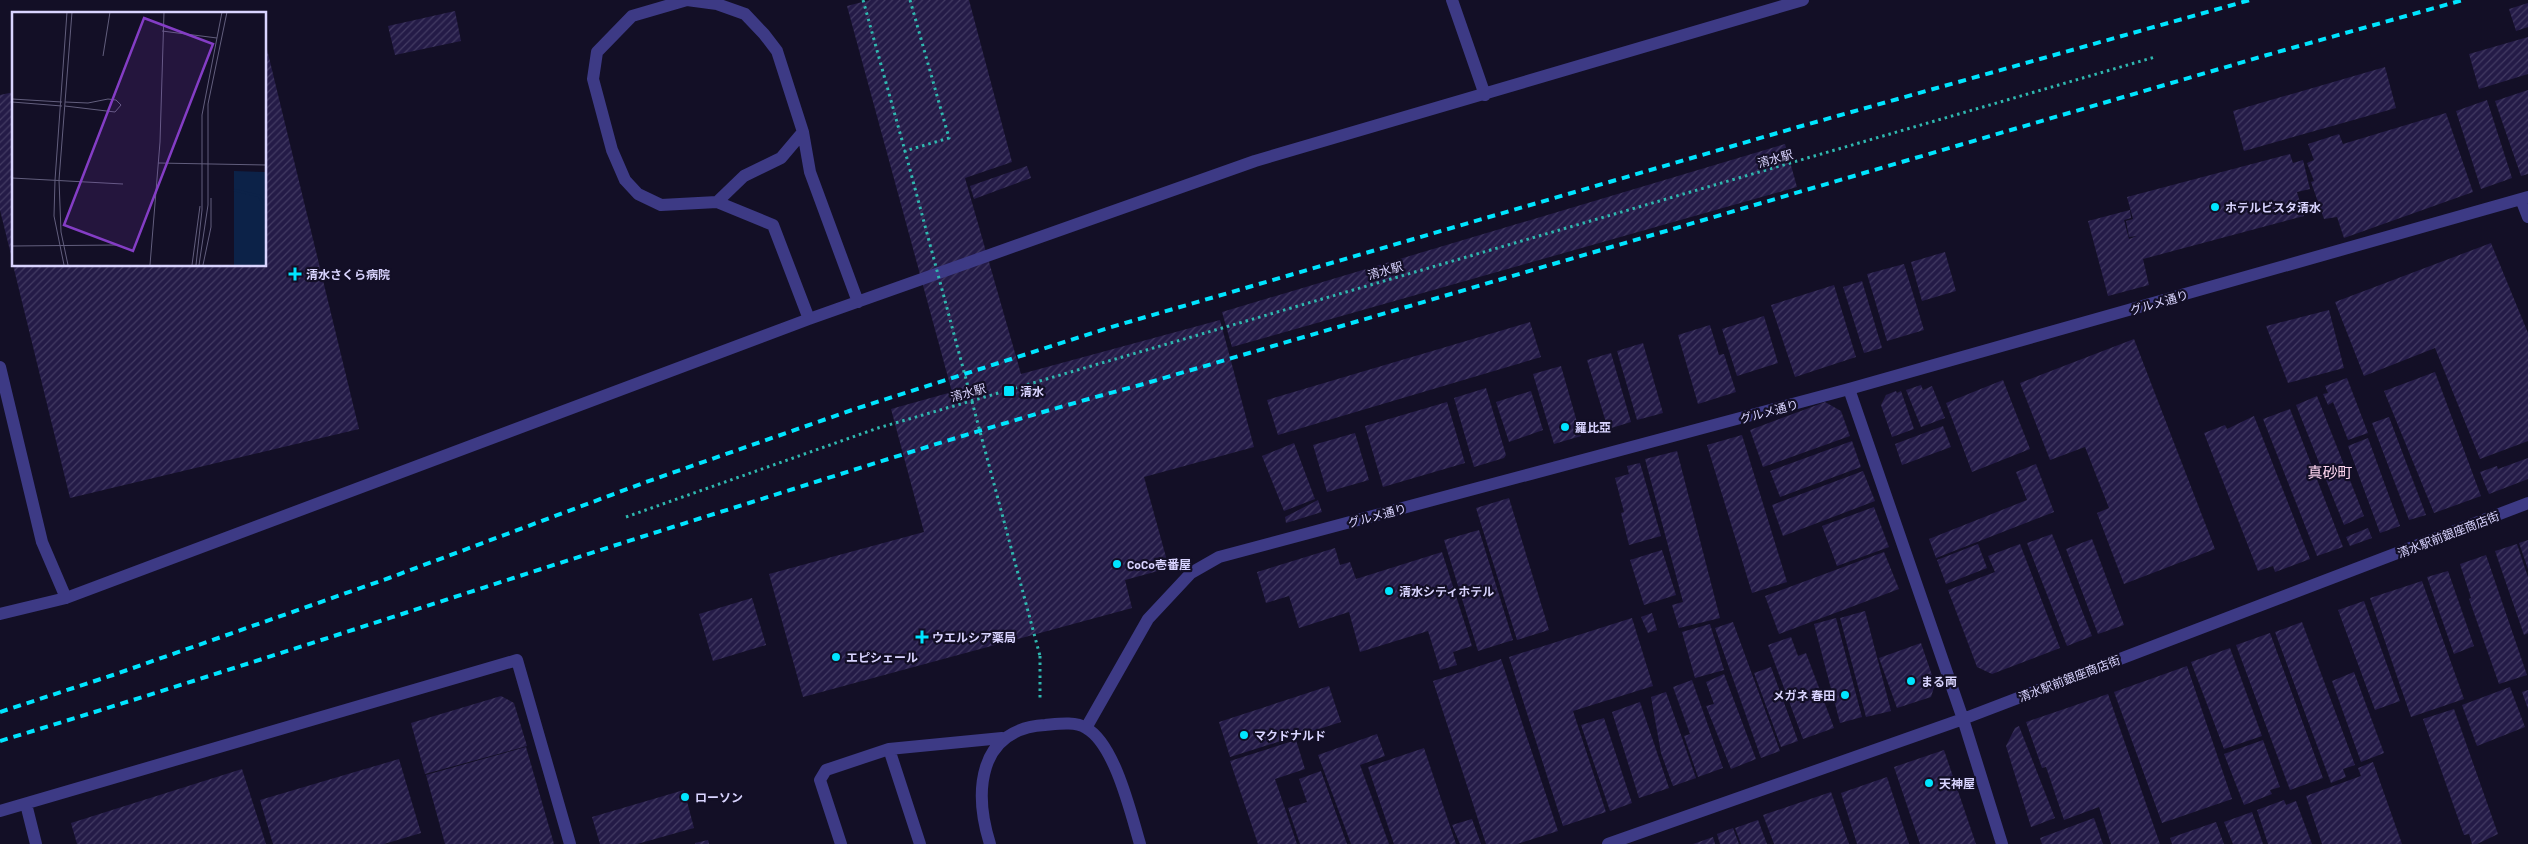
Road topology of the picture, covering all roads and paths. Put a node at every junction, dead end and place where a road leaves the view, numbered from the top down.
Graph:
1 (863, 0) edge
2 (910, 0) edge
3 (1452, 0) edge
4 (1803, 0) edge
5 (2155, 57) dead end
6 (1485, 95) junction
7 (802, 132) junction
8 (905, 151) junction
9 (2524, 198) edge
10 (717, 202) junction
11 (2528, 217) edge
12 (858, 302) junction
13 (809, 320) junction
14 (0, 367) edge
15 (1849, 389) junction
16 (972, 400) junction
17 (2528, 503) edge
18 (626, 517) dead end
19 (66, 598) junction
20 (0, 614) edge
21 (1963, 719) junction
22 (1040, 725) junction
23 (1086, 728) junction
24 (1002, 738) junction
25 (889, 749) junction
26 (26, 804) junction
27 (0, 811) edge
28 (36, 844) edge
29 (570, 844) edge
30 (841, 844) edge
31 (920, 844) edge
32 (990, 844) edge
33 (1140, 844) edge
34 (1608, 844) edge
35 (2002, 844) edge

1 - 8 path
2 - 8 path, bridge
3 - 6 street
4 - 6 street
5 - 16 path, 清水駅
6 - 12 street
7 - 10 street
7 - 10 street
7 - 12 street
8 - 16 path, bridge
9 - 11 street
9 - 15 street, グルメ通り
10 - 13 street
12 - 13 street
13 - 19 street
14 - 19 street
15 - 21 street
15 - 23 street, グルメ通り
16 - 18 path, 清水駅
16 - 22 path, bridge
17 - 21 street, 清水駅前銀座商店街
19 - 20 street
21 - 34 street, 清水駅前銀座商店街
21 - 35 street
22 - 23 street
22 - 24 street
23 - 33 street
24 - 25 street
24 - 32 street
25 - 30 street
25 - 31 street
26 - 27 street
26 - 28 street
26 - 29 street

